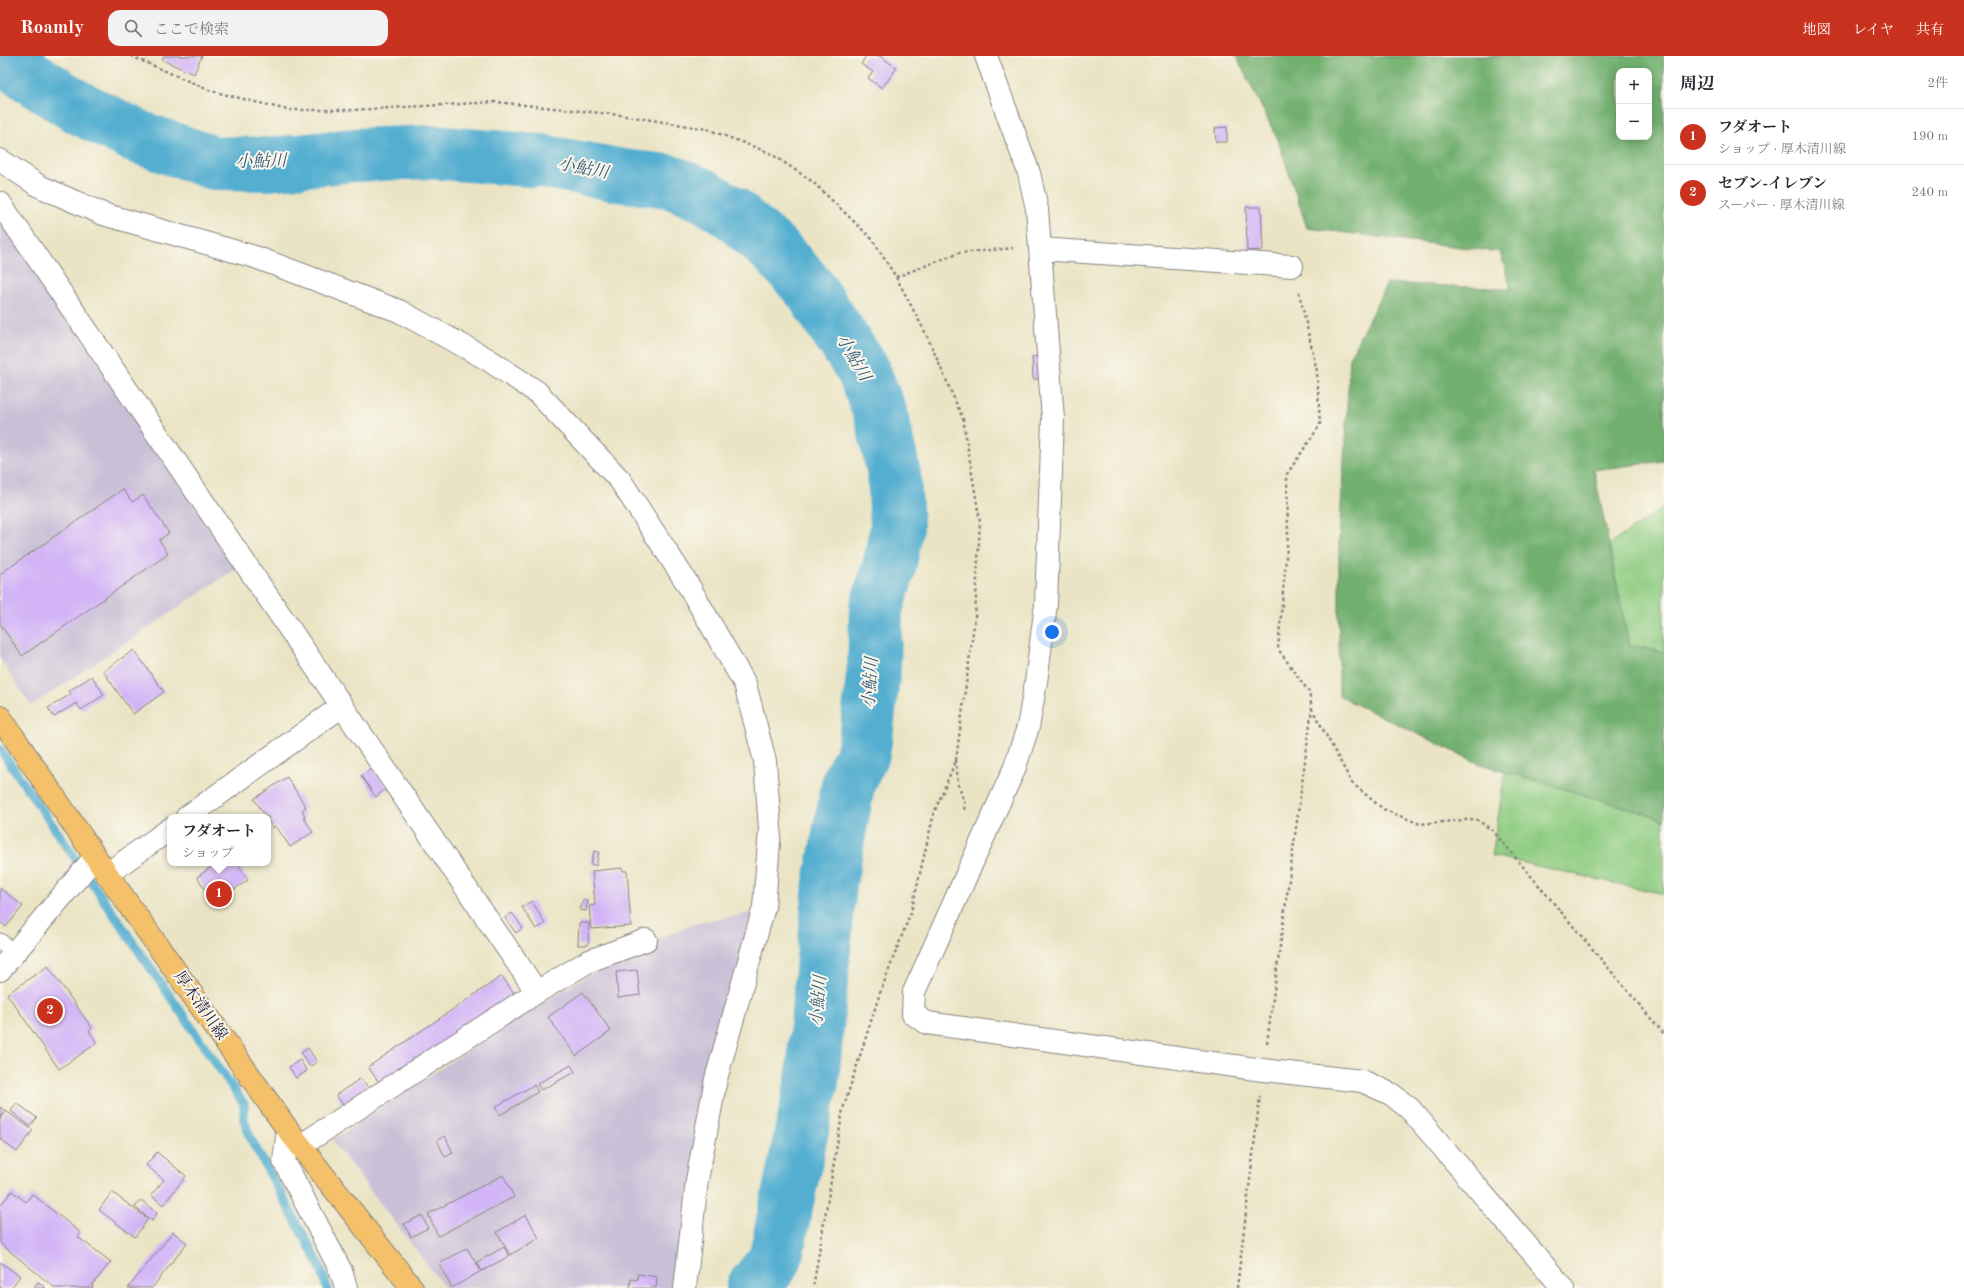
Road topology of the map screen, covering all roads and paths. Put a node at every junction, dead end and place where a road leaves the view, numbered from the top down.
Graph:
1 (133, 56) edge
2 (986, 56) edge
3 (0, 160) edge
4 (0, 203) edge
5 (1040, 249) junction
6 (1292, 266) joint
7 (896, 277) junction
8 (342, 706) junction
9 (1312, 709) junction
10 (0, 716) edge
11 (191, 814) edge
12 (167, 830) edge
13 (98, 864) junction
14 (646, 940) dead end
15 (7, 947) edge
16 (0, 970) edge
17 (537, 992) junction
18 (1664, 1034) edge
19 (1263, 1070) junction
20 (294, 1138) junction
21 (346, 1288) edge
22 (412, 1288) edge
23 (685, 1288) edge
24 (814, 1288) edge
25 (1237, 1288) edge
26 (1562, 1288) edge

1 - 7 path
2 - 5 street
3 - 23 street
4 - 8 street
5 - 6 street
5 - 7 path
5 - 19 street
6 - 9 path
7 - 24 path
8 - 11 street
8 - 17 street
9 - 18 path
9 - 19 path
10 - 13 main road, 厚木清川線
12 - 13 street
13 - 15 street
13 - 20 main road, 厚木清川線
14 - 17 street
15 - 16 street
17 - 20 street
19 - 25 path
19 - 26 street
20 - 21 street
20 - 22 main road, 厚木清川線

